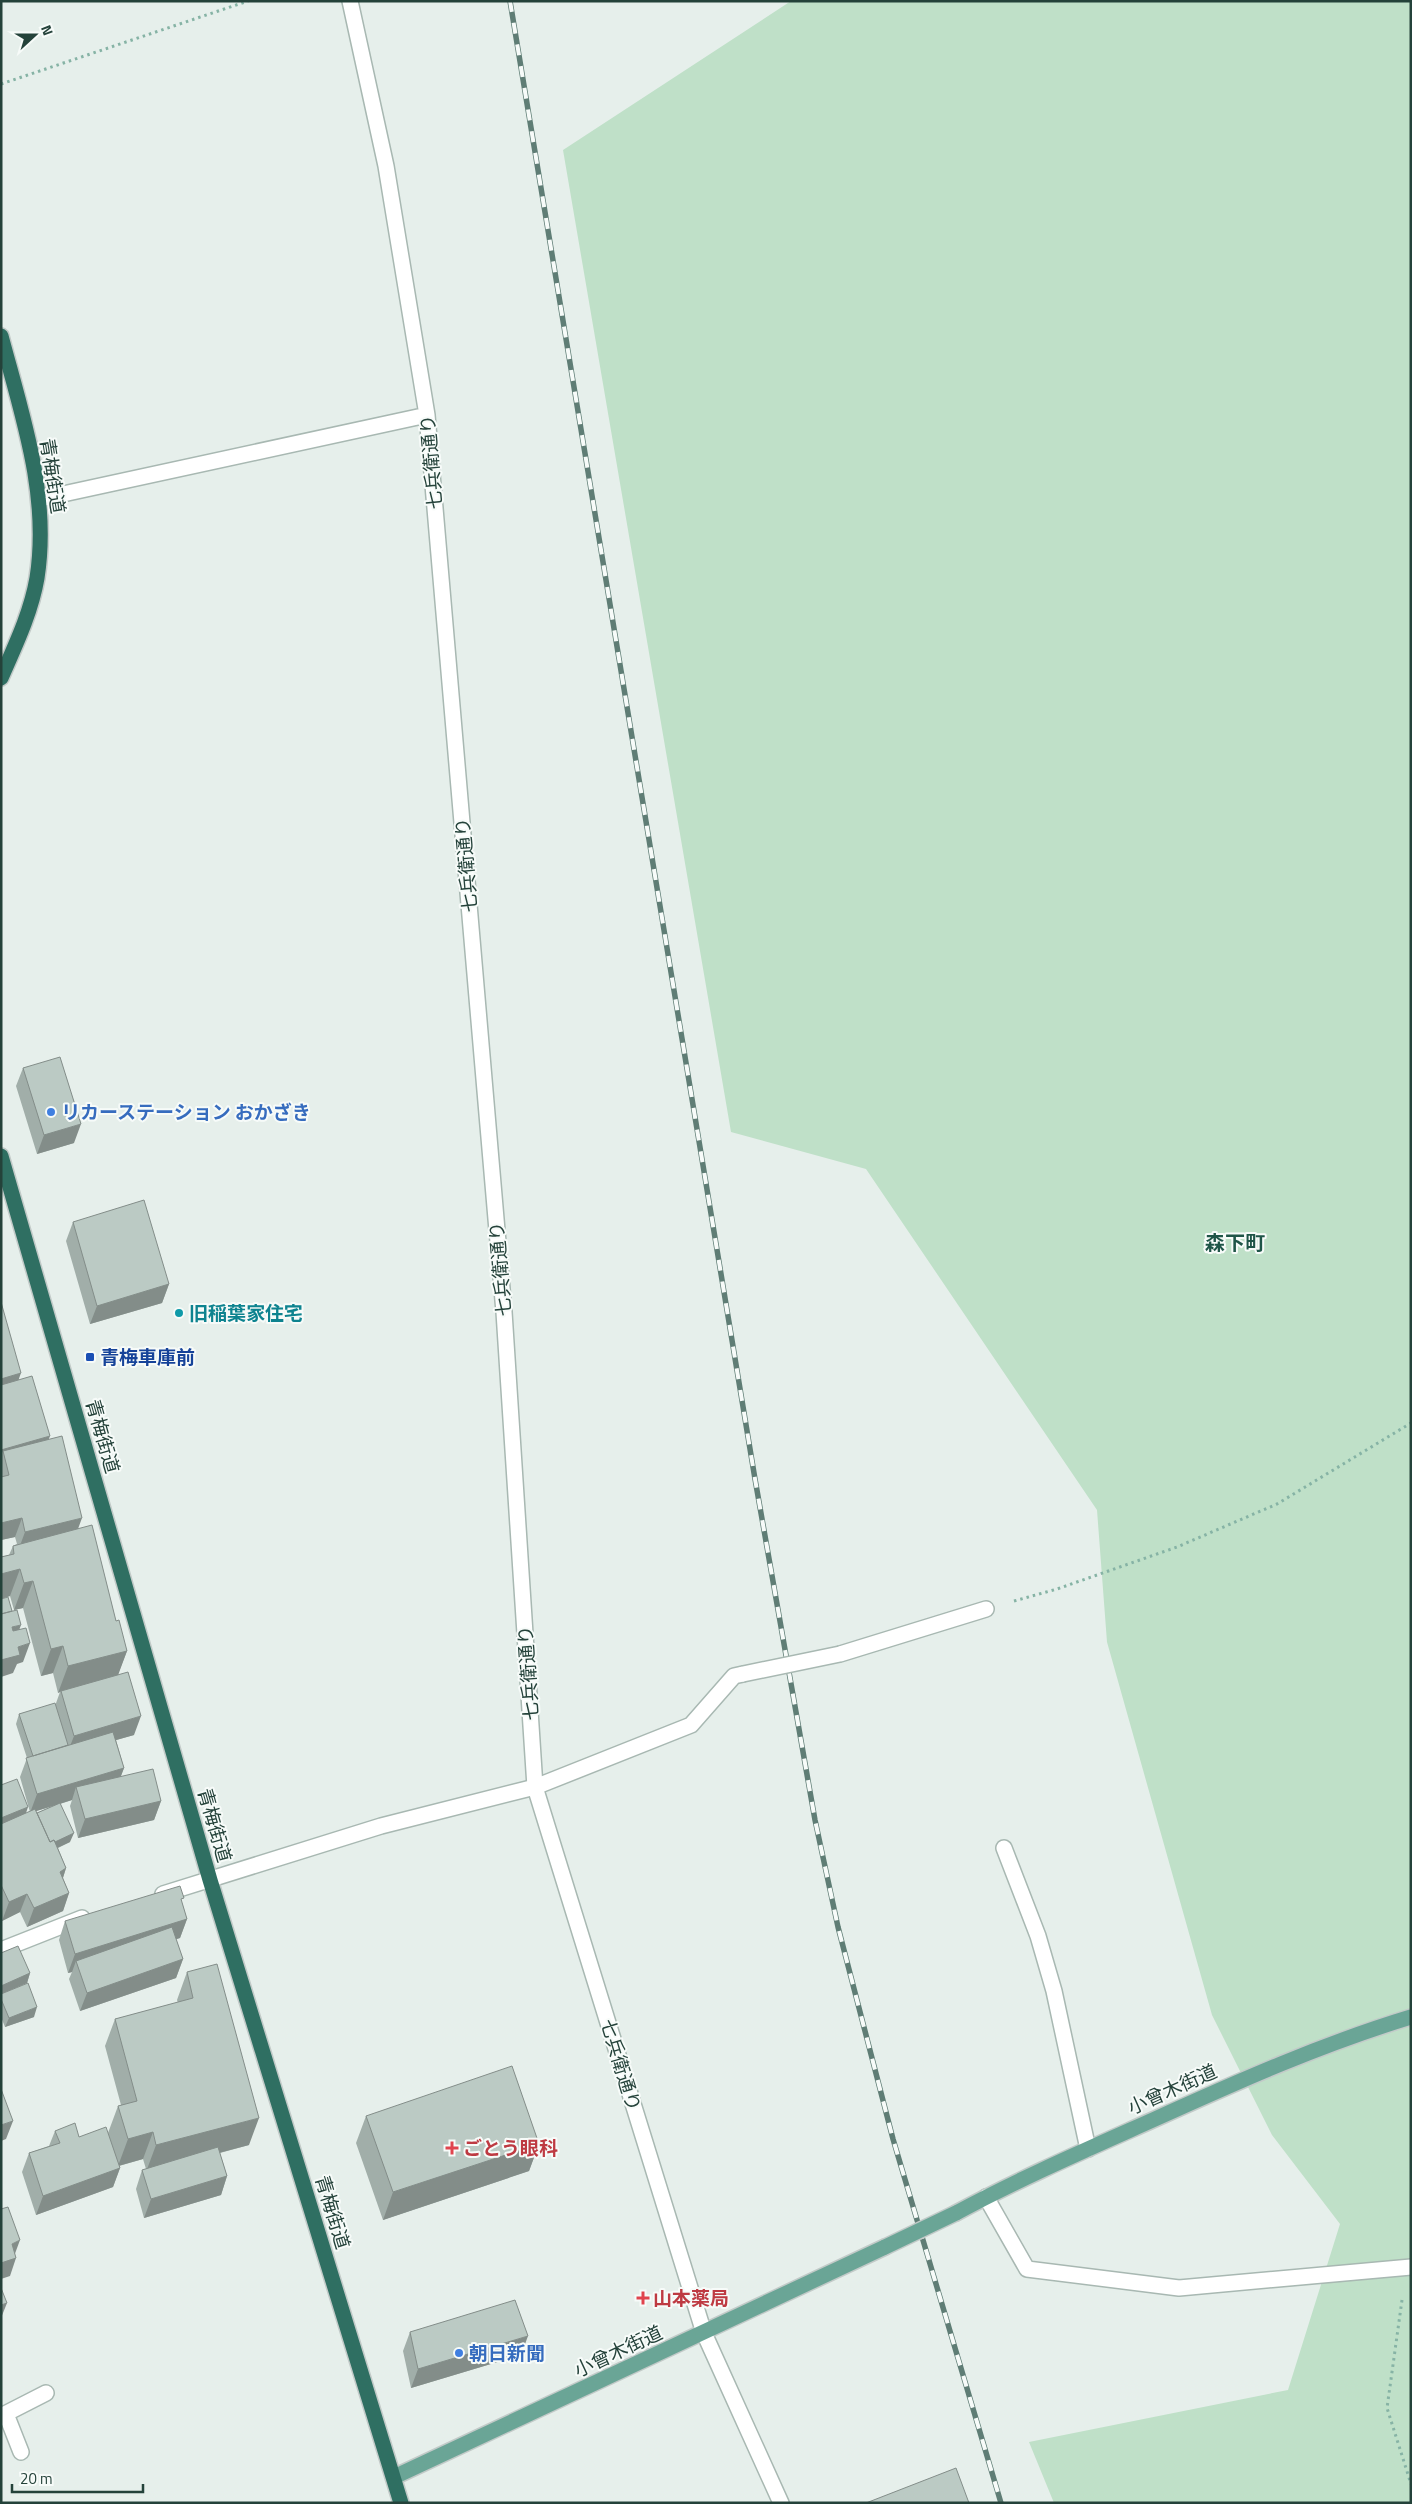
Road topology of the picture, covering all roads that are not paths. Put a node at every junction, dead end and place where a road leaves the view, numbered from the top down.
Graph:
1 (350, 1) edge
2 (1, 336) edge
3 (427, 415) junction
4 (40, 499) junction
5 (1, 678) edge
6 (1, 1156) edge
7 (986, 1609) road end
8 (535, 1787) junction
9 (1004, 1848) dead end
10 (210, 1880) junction
11 (145, 1899) edge
12 (98, 1913) edge
13 (1, 1950) edge
14 (1411, 2017) edge
15 (1088, 2149) junction
16 (986, 2197) junction
17 (1411, 2267) edge
18 (704, 2333) junction
19 (46, 2393) dead end
20 (4, 2415) edge
21 (22, 2452) dead end
22 (394, 2478) junction
23 (401, 2503) edge
24 (781, 2503) edge

1 - 3 street, 七兵衛通り
2 - 4 highway, 青梅街道
3 - 4 street
3 - 8 street, 七兵衛通り
4 - 5 highway, 青梅街道
6 - 10 highway, 青梅街道
7 - 8 street, bridge
8 - 10 street
8 - 18 street, 七兵衛通り
9 - 15 street
10 - 11 street
10 - 22 highway, 青梅街道
12 - 13 street
14 - 15 main road, 小曾木街道
15 - 16 main road, 小曾木街道
16 - 17 street
16 - 18 main road, 小曾木街道, bridge
18 - 22 main road, 小曾木街道
18 - 24 street, 七兵衛通り
19 - 20 street
20 - 21 street
22 - 23 highway, 青梅街道

